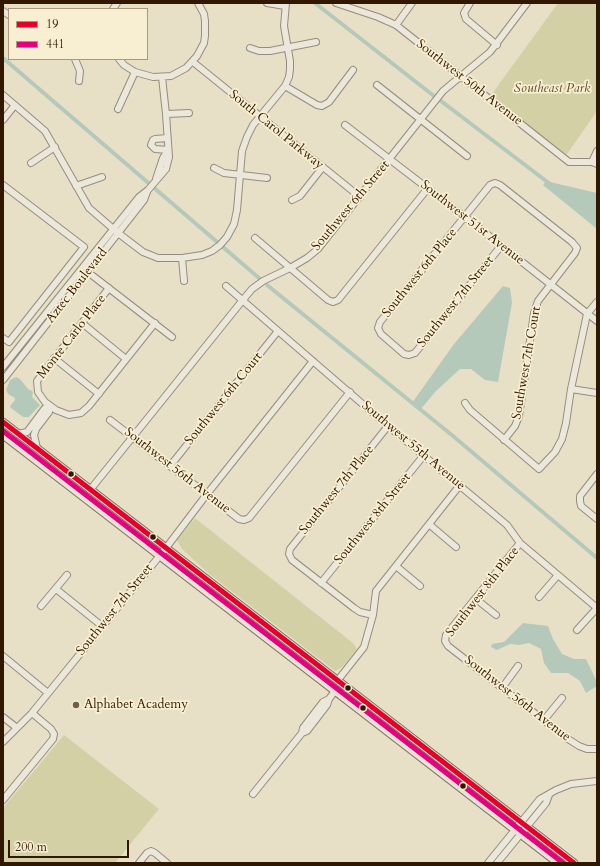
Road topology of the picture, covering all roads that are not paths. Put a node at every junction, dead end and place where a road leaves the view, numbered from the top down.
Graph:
1 (198, 3) edge
2 (267, 3) edge
3 (359, 3) edge
4 (412, 3) edge
5 (470, 3) edge
6 (527, 3) edge
7 (285, 4) edge
8 (336, 4) edge
9 (356, 11) junction
10 (396, 25) junction
11 (316, 42) dead end
12 (497, 45) junction
13 (288, 47) junction
14 (250, 48) dead end
15 (75, 60) edge
16 (120, 60) edge
17 (193, 62) junction
18 (353, 70) dead end
19 (135, 72) junction
20 (460, 76) junction
21 (162, 77) junction
22 (79, 81) dead end
23 (377, 85) dead end
24 (284, 86) junction
25 (3, 94) edge
26 (16, 105) junction
27 (118, 109) dead end
28 (189, 113) dead end
29 (166, 114) junction
30 (260, 116) junction
31 (3, 120) edge
32 (421, 120) junction
33 (345, 125) dead end
34 (167, 138) junction
35 (55, 147) junction
36 (168, 150) junction
37 (597, 151) edge
38 (466, 156) dead end
39 (390, 160) junction
40 (595, 163) edge
41 (31, 164) dead end
42 (214, 168) dead end
43 (322, 168) junction
44 (240, 174) junction
45 (102, 177) dead end
46 (267, 178) dead end
47 (3, 184) edge
48 (76, 186) junction
49 (428, 188) junction
50 (360, 197) junction
51 (292, 200) dead end
52 (465, 217) junction
53 (116, 231) junction
54 (255, 238) dead end
55 (501, 246) junction
56 (576, 248) joint
57 (96, 256) junction
58 (182, 258) junction
59 (290, 268) junction
60 (93, 276) dead end
61 (184, 281) dead end
62 (551, 284) junction
63 (226, 286) dead end
64 (109, 288) junction
65 (242, 300) junction
66 (597, 302) edge
67 (588, 314) junction
68 (597, 321) edge
69 (82, 323) junction
70 (155, 323) junction
71 (278, 331) junction
72 (172, 337) dead end
73 (3, 338) edge
74 (409, 356) joint
75 (54, 358) junction
76 (126, 359) junction
77 (313, 361) junction
78 (3, 367) edge
79 (3, 380) edge
80 (571, 389) junction
81 (350, 392) junction
82 (597, 393) edge
83 (99, 394) junction
84 (465, 403) dead end
85 (50, 406) junction
86 (110, 420) dead end
87 (3, 422) edge
88 (388, 426) junction
89 (18, 434) junction
90 (3, 435) edge
91 (132, 437) junction
92 (504, 440) junction
93 (37, 448) junction
94 (424, 455) junction
95 (170, 466) junction
96 (597, 474) edge
97 (460, 485) junction
98 (71, 487) junction
99 (90, 490) junction
100 (206, 494) junction
101 (597, 519) edge
102 (430, 525) junction
103 (520, 543) junction
104 (456, 547) dead end
105 (166, 548) junction
106 (159, 556) junction
107 (396, 566) junction
108 (67, 575) dead end
109 (558, 575) junction
110 (321, 583) junction
111 (420, 586) dead end
112 (56, 589) junction
113 (540, 597) dead end
114 (476, 599) junction
115 (42, 606) dead end
116 (597, 608) edge
117 (373, 614) junction
118 (496, 615) dead end
119 (102, 626) junction
120 (577, 630) dead end
121 (445, 641) joint
122 (3, 656) edge
123 (518, 666) dead end
124 (316, 676) junction
125 (338, 680) junction
126 (502, 688) junction
127 (335, 691) junction
128 (352, 692) junction
129 (48, 693) junction
130 (562, 698) dead end
131 (32, 714) junction
132 (3, 717) edge
133 (544, 720) junction
134 (17, 728) junction
135 (3, 742) edge
136 (404, 745) junction
137 (595, 749) edge
138 (433, 754) junction
139 (597, 781) edge
140 (253, 794) dead end
141 (3, 800) edge
142 (524, 824) junction
143 (518, 832) junction
144 (139, 863) edge
145 (167, 863) edge
146 (488, 863) edge
147 (497, 863) edge
148 (558, 863) edge
149 (574, 863) edge

1 - 17 street
2 - 7 street
3 - 9 street
4 - 10 street
5 - 12 street
6 - 12 street, Southwest 6th Street
7 - 13 street
8 - 9 street, Southwest 50th Avenue
9 - 10 street, Southwest 50th Avenue
10 - 20 street, Southwest 50th Avenue
11 - 13 street
12 - 20 street, Southwest 6th Street
13 - 14 street
13 - 24 street
15 - 22 street
16 - 19 street
17 - 21 street
17 - 30 street, South Carol Parkway
18 - 24 street
19 - 21 street
19 - 27 street
20 - 32 street, Southwest 6th Street
20 - 40 street, Southwest 50th Avenue
21 - 29 street, Aztec Boulevard
23 - 32 street
24 - 30 street
25 - 26 street
26 - 31 street
26 - 35 street
28 - 29 street
29 - 34 street, Aztec Boulevard
30 - 43 street, South Carol Parkway
30 - 44 street
32 - 38 street
32 - 39 street, Southwest 6th Street
33 - 39 street, Southwest 51st Avenue
34 - 36 street, Aztec Boulevard
34 - 36 street
35 - 41 street
35 - 48 street
36 - 53 street, Aztec Boulevard
37 - 40 street
39 - 49 street, Southwest 51st Avenue
39 - 50 street, Southwest 6th Street
42 - 44 street
43 - 50 street, South Carol Parkway
43 - 51 street
44 - 46 street
44 - 58 street
45 - 48 street
47 - 73 street
48 - 53 street
49 - 52 street, Southwest 51st Avenue
49 - 59 street
50 - 59 street, Southwest 6th Street
52 - 55 street, Southwest 51st Avenue
52 - 56 street, Southwest 6th Place
52 - 74 street, Southwest 6th Place
53 - 57 street, Aztec Boulevard
53 - 58 street
54 - 59 street
55 - 62 street, Southwest 51st Avenue
55 - 74 street, Southwest 7th Street
56 - 62 street, Southwest 7th Court
57 - 78 street, Aztec Boulevard
57 - 79 street, Aztec Boulevard
58 - 61 street
59 - 65 street, Southwest 6th Street
60 - 64 street
62 - 67 street, Southwest 51st Avenue
62 - 92 street, Southwest 7th Court
63 - 65 street, Southwest 55th Avenue
64 - 69 street, Monte Carlo Place
64 - 70 street
65 - 71 street, Southwest 55th Avenue
65 - 91 street, Southwest 6th Street
66 - 67 street
67 - 68 street, Southwest 51st Avenue
67 - 80 street
69 - 75 street, Monte Carlo Place
69 - 76 street
70 - 72 street
70 - 76 street
71 - 77 street, Southwest 55th Avenue
71 - 95 street, Southwest 6th Court
75 - 83 street
75 - 85 street, Monte Carlo Place
76 - 83 street
77 - 81 street, Southwest 55th Avenue
77 - 100 street, Southwest 7th Street
80 - 82 street
80 - 92 street
81 - 88 street, Southwest 55th Avenue
81 - 100 street, Southwest 56th Avenue
83 - 85 street
84 - 92 street
85 - 89 street
85 - 93 street
86 - 91 street, Southwest 56th Avenue
87 - 89 main road
88 - 94 street, Southwest 55th Avenue
88 - 110 street, Southwest 7th Place
89 - 93 main road
90 - 98 main road
91 - 95 street, Southwest 56th Avenue
91 - 99 street, Southwest 6th Street
93 - 99 main road
94 - 97 street, Southwest 55th Avenue
94 - 110 street, Southwest 8th Street
95 - 100 street, Southwest 56th Avenue
96 - 101 street
97 - 102 street
97 - 103 street, Southwest 55th Avenue
98 - 99 main road
98 - 106 main road
99 - 105 main road
100 - 105 street, Southwest 7th Street
102 - 104 street
102 - 107 street
103 - 109 street, Southwest 55th Avenue
103 - 114 street, Southwest 8th Place
105 - 106 street, Southwest 7th Street
105 - 125 main road
106 - 119 street, Southwest 7th Street
106 - 124 main road
107 - 111 street
107 - 117 street
108 - 112 street
109 - 113 street
109 - 116 street, Southwest 55th Avenue
110 - 117 street
112 - 115 street
112 - 119 street
114 - 118 street
114 - 121 street, Southwest 8th Place
116 - 120 street
117 - 125 street
119 - 129 street, Southwest 7th Street
121 - 126 street, Southwest 56th Avenue
122 - 129 street
123 - 126 street
124 - 125 main road
124 - 127 main road
125 - 128 main road
126 - 133 street, Southwest 56th Avenue
127 - 128 main road
127 - 136 main road
127 - 140 street
128 - 138 main road
129 - 131 street, Southwest 7th Street
130 - 133 street
131 - 134 street, Southwest 7th Street
131 - 141 street
132 - 134 street
133 - 137 street, Southwest 56th Avenue
134 - 135 street, Southwest 7th Street
136 - 138 main road
136 - 143 main road
138 - 142 main road
139 - 142 street
142 - 143 street
142 - 149 main road
143 - 146 street
143 - 147 street
143 - 148 main road
144 - 145 street

